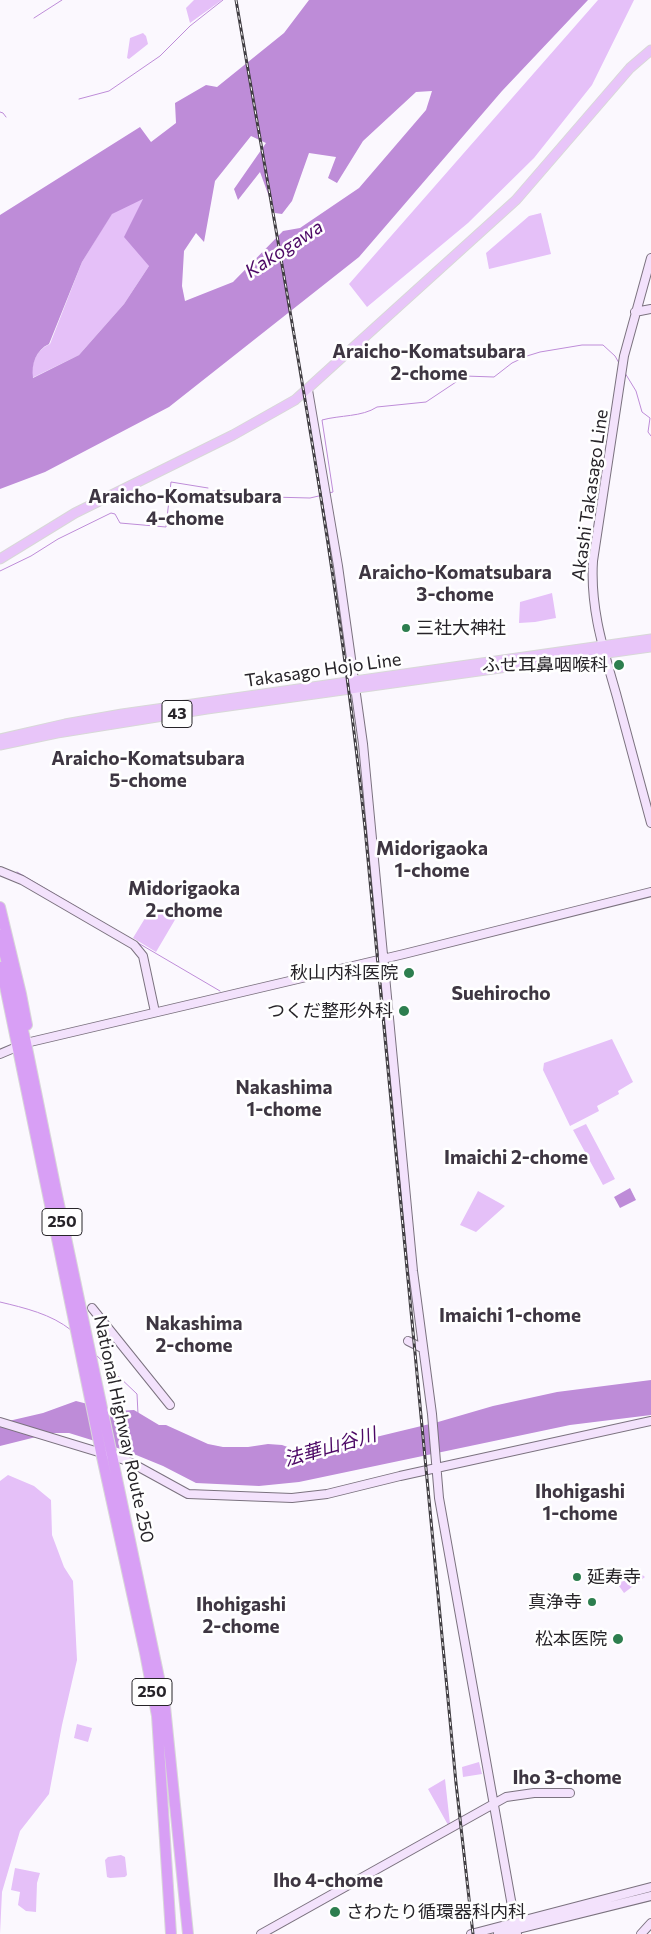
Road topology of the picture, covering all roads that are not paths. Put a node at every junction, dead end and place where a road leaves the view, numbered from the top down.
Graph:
1 (651, 50) edge
2 (651, 258) edge
3 (651, 308) edge
4 (635, 312) junction
5 (308, 390) junction
6 (0, 559) edge
7 (651, 639) edge
8 (651, 647) edge
9 (604, 650) junction
10 (355, 684) junction
11 (0, 739) edge
12 (0, 745) edge
13 (651, 823) edge
14 (0, 871) edge
15 (651, 892) edge
16 (0, 907) edge
17 (0, 936) edge
18 (384, 958) junction
19 (0, 964) edge
20 (0, 994) edge
21 (155, 1012) junction
22 (21, 1045) junction
23 (0, 1054) edge
24 (92, 1308) dead end
25 (408, 1341) dead end
26 (420, 1347) dead end
27 (95, 1398) junction
28 (170, 1405) dead end
29 (651, 1421) edge
30 (0, 1422) edge
31 (101, 1449) junction
32 (112, 1452) junction
33 (437, 1469) junction
34 (570, 1793) dead end
35 (493, 1804) junction
36 (651, 1887) edge
37 (651, 1896) edge
38 (651, 1924) edge
39 (516, 1929) edge
40 (170, 1934) edge
41 (188, 1934) edge
42 (261, 1934) edge
43 (471, 1934) edge
44 (498, 1934) edge
45 (642, 1934) edge

1 - 5 main road
2 - 4 street, Akashi Takasago Line
3 - 4 street
4 - 9 street, Akashi Takasago Line
5 - 6 main road
5 - 10 street
7 - 9 main road, Takasago Hojo Line / 43
8 - 9 main road, Takasago Hojo Line / 43
9 - 10 main road, Takasago Hojo Line / 43
9 - 13 street, Akashi Takasago Line
10 - 11 main road, Takasago Hojo Line / 43
10 - 12 main road, Takasago Hojo Line / 43
10 - 18 street
14 - 21 street
15 - 18 street
16 - 22 highway, 250
17 - 22 highway, National Highway Route 250 / 250
18 - 21 street
18 - 33 street
19 - 22 highway, National Highway Route 250 / 250
20 - 22 highway, 250
21 - 22 street
22 - 23 street
22 - 27 highway, National Highway Route 250 / 250
24 - 28 street
25 - 26 street
27 - 31 highway, National Highway Route 250 / 250
27 - 32 highway, National Highway Route 250 / 250
29 - 33 street
30 - 31 street
31 - 32 street
31 - 40 highway, National Highway Route 250 / 250
32 - 33 street
32 - 41 highway, National Highway Route 250 / 250
33 - 35 street
34 - 35 street
35 - 39 street
35 - 42 street
36 - 39 street
37 - 39 street
38 - 45 street
39 - 43 street
39 - 44 street

